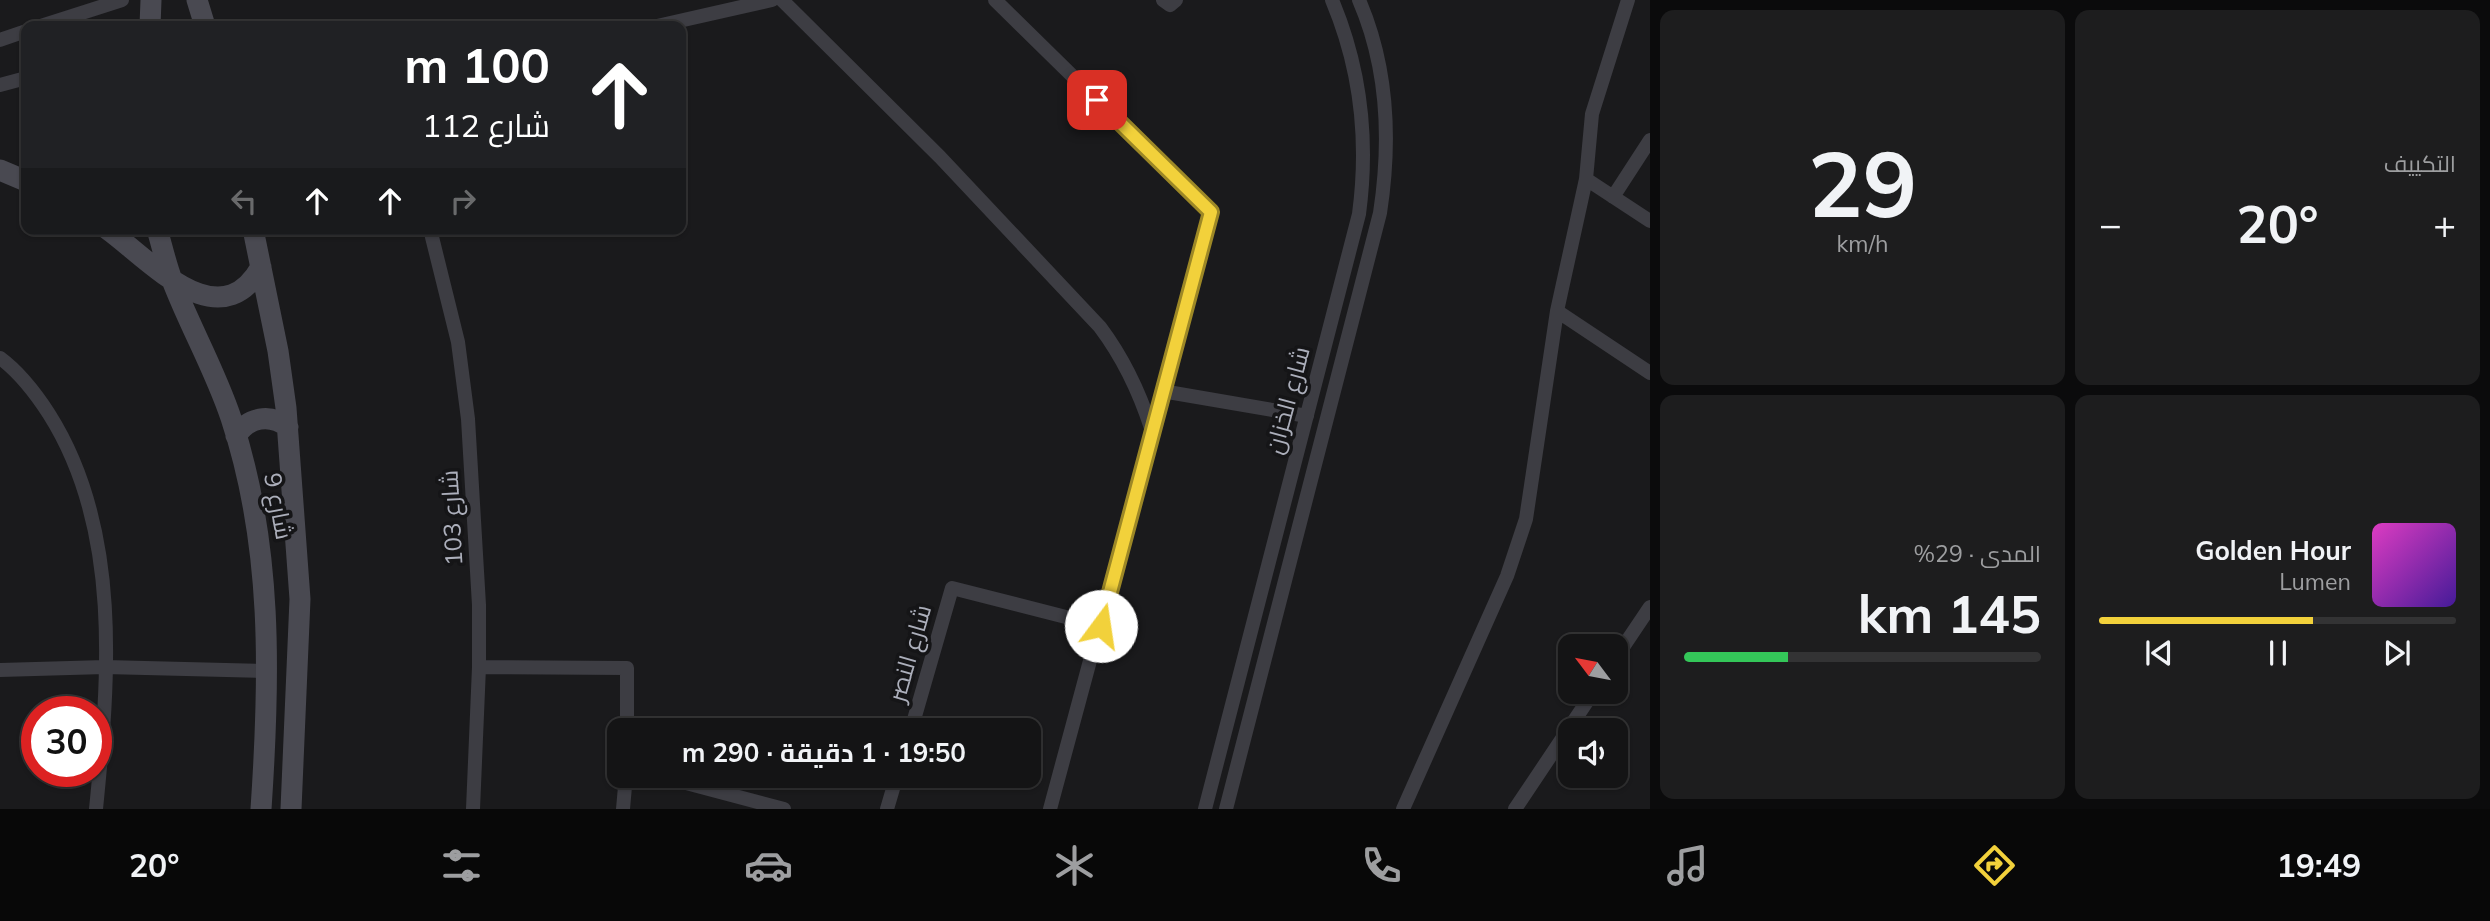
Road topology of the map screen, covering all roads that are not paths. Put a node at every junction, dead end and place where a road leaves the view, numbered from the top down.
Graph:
1 (121, 0) edge
2 (151, 0) edge
3 (197, 0) edge
4 (772, 0) edge
5 (782, 0) edge
6 (995, 0) edge
7 (1332, 0) edge
8 (1359, 0) edge
9 (1628, 0) edge
10 (56, 21) edge
11 (150, 21) edge
12 (203, 21) edge
13 (679, 21) edge
14 (21, 33) edge
15 (0, 40) edge
16 (21, 79) edge
17 (0, 85) edge
18 (1650, 140) edge
19 (0, 170) edge
20 (21, 179) edge
21 (1586, 179) junction
22 (1613, 197) junction
23 (1650, 221) edge
24 (115, 235) edge
25 (159, 235) edge
26 (254, 235) edge
27 (431, 235) edge
28 (261, 267) junction
29 (172, 279) junction
30 (1557, 311) junction
31 (0, 358) edge
32 (1650, 373) edge
33 (1162, 391) junction
34 (1307, 416) junction
35 (288, 427) junction
36 (1151, 430) junction
37 (236, 436) junction
38 (1650, 607) edge
39 (1256, 612) junction
40 (1276, 615) junction
41 (1101, 626) junction
42 (1628, 640) edge
43 (105, 667) junction
44 (479, 667) junction
45 (0, 670) edge
46 (267, 671) junction
47 (1585, 704) edge
48 (627, 718) edge
49 (914, 718) edge
50 (625, 788) edge
51 (694, 788) edge
52 (893, 788) edge
53 (738, 803) edge
54 (96, 809) edge
55 (261, 809) edge
56 (291, 809) edge
57 (473, 809) edge
58 (623, 809) edge
59 (784, 809) edge
60 (887, 809) edge
61 (1050, 809) edge
62 (1205, 809) edge
63 (1226, 809) edge
64 (1404, 809) edge
65 (1515, 809) edge

1 - 10 street
2 - 11 main road
3 - 12 main road
4 - 13 street
5 - 36 street
6 - 33 street
7 - 34 street, شارع الخزان
8 - 40 street, شارع الخزان
9 - 21 street
14 - 15 street
16 - 17 street
18 - 22 street
19 - 20 main road
21 - 22 street
21 - 30 street
22 - 23 street
24 - 29 main road
25 - 29 main road, شارع 9
26 - 28 main road, شارع 9
27 - 44 street, شارع 103
28 - 29 main road
28 - 35 main road, شارع 9
29 - 37 main road, شارع 9
30 - 32 street
30 - 64 street
31 - 43 street
33 - 34 street
33 - 36 street
34 - 39 street, شارع الخزان
35 - 37 main road
35 - 56 main road, شارع 9
36 - 41 street
37 - 46 main road, شارع 9
38 - 42 street
39 - 40 street
39 - 62 street, شارع الخزان
40 - 63 street, شارع الخزان
41 - 49 street, شارع النصر
41 - 61 street
43 - 45 street
43 - 46 street
43 - 54 street
44 - 48 street
44 - 57 street, شارع 103
46 - 55 main road, شارع 9
47 - 65 street
50 - 58 street
51 - 53 street
52 - 60 street
53 - 59 street

